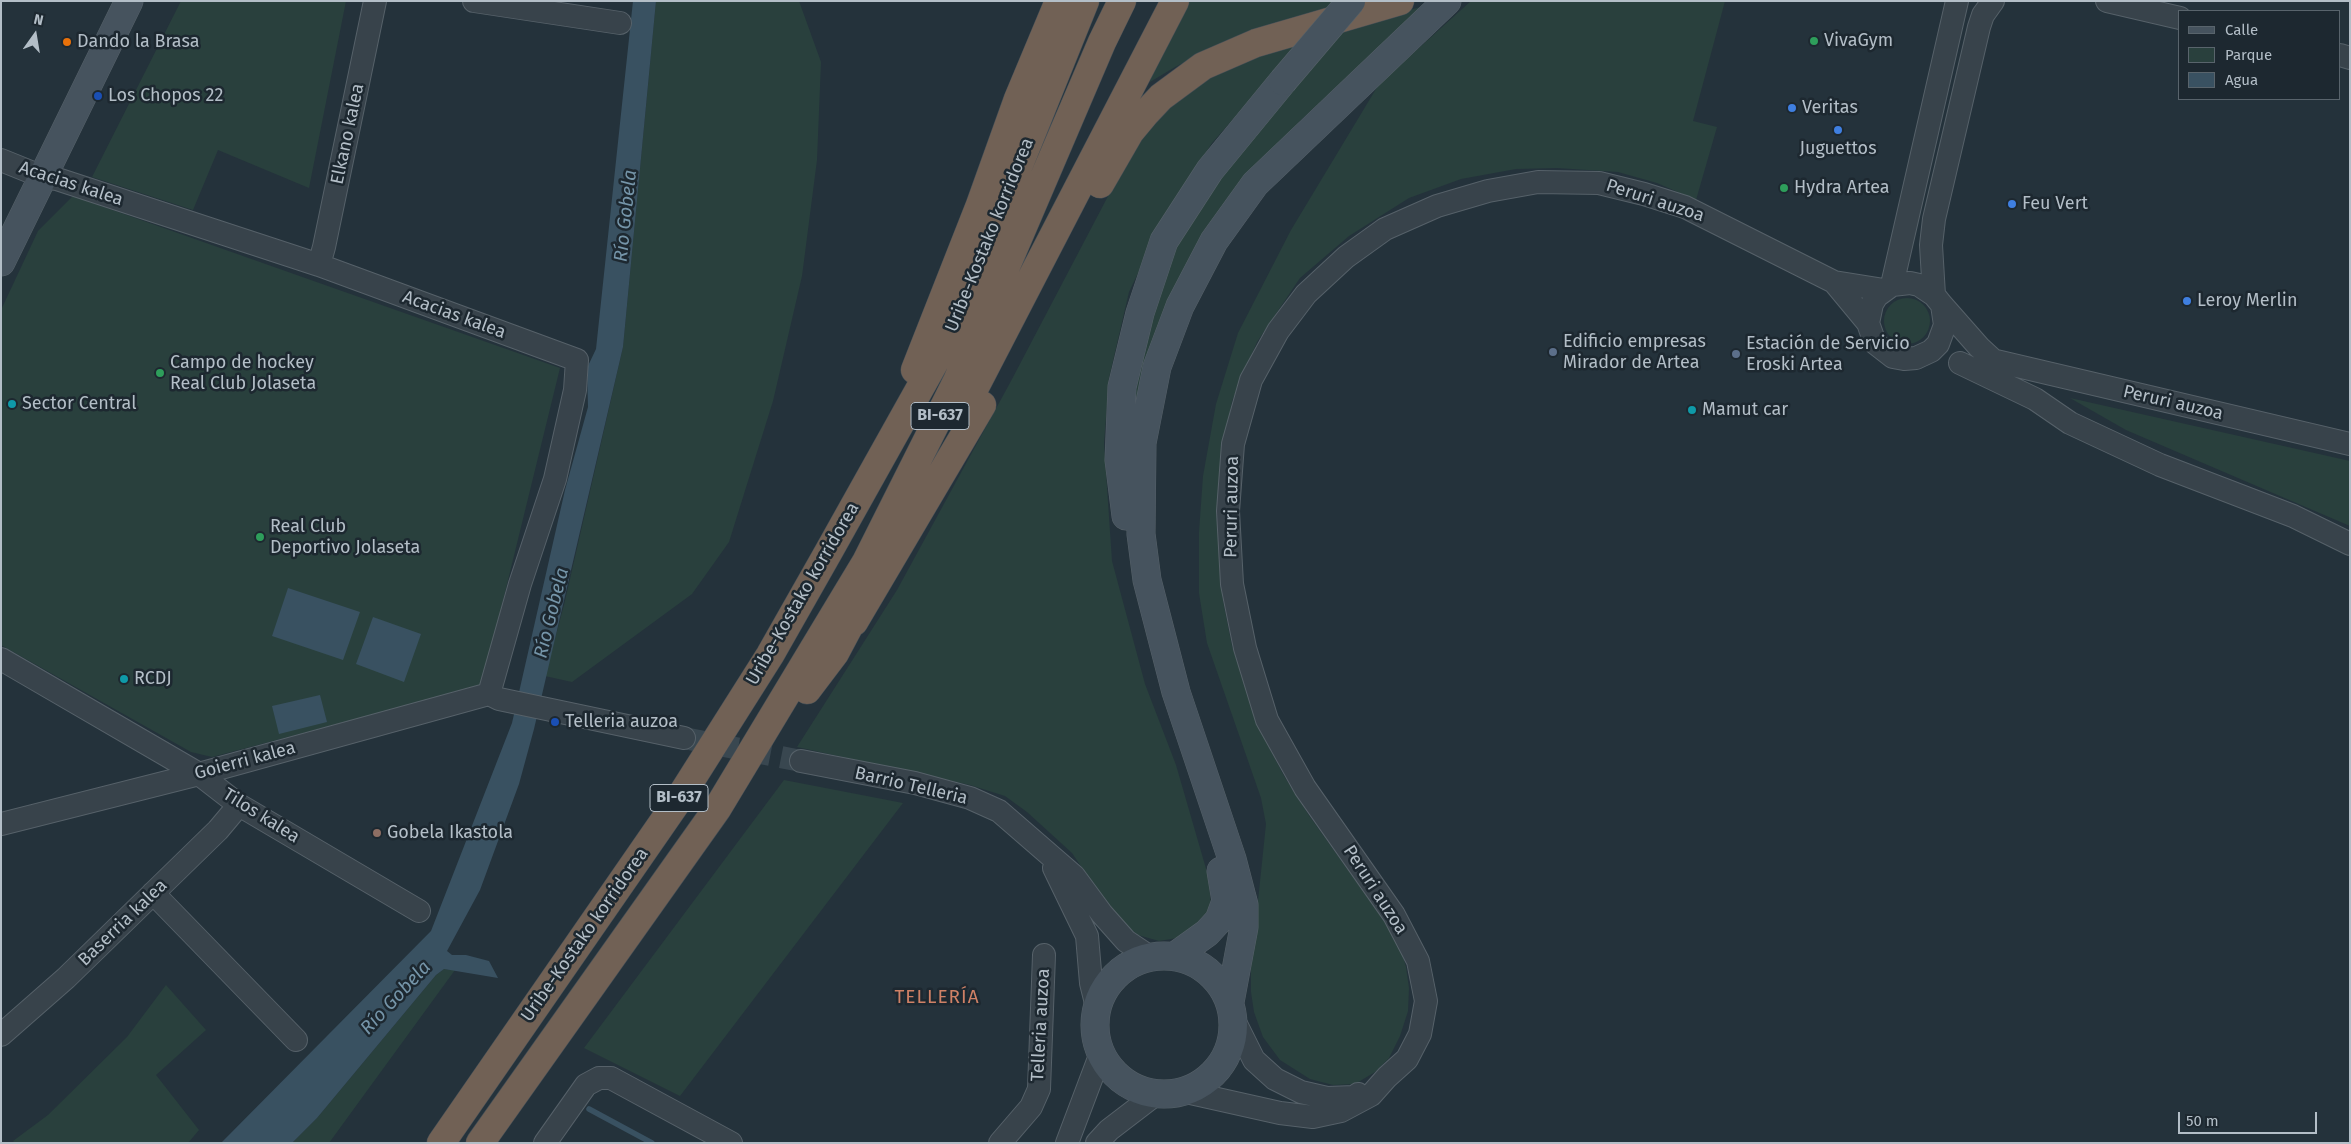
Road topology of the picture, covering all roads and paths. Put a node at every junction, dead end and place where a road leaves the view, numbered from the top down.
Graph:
1 (129, 1) edge
2 (375, 1) edge
3 (474, 1) edge
4 (1044, 1) edge
5 (1059, 1) edge
6 (1085, 1) edge
7 (1122, 1) edge
8 (1175, 1) edge
9 (1351, 1) edge
10 (1400, 1) edge
11 (1447, 1) edge
12 (1958, 1) edge
13 (1993, 1) edge
14 (2107, 1) edge
15 (2178, 18) edge
16 (620, 23) dead end
17 (1018, 99) junction
18 (1, 160) edge
19 (43, 177) junction
20 (1, 262) edge
21 (319, 265) junction
22 (1834, 282) junction
23 (1888, 287) junction
24 (1938, 300) junction
25 (1868, 323) junction
26 (1922, 356) junction
27 (1996, 361) junction
28 (1960, 363) junction
29 (2035, 399) junction
30 (891, 438) junction
31 (2350, 444) edge
32 (2350, 544) edge
33 (835, 653) junction
34 (1, 659) edge
35 (494, 696) junction
36 (684, 738) tunnel mouth
37 (801, 761) tunnel mouth
38 (199, 774) junction
39 (239, 805) junction
40 (717, 809) junction
41 (1, 824) edge
42 (1038, 844) junction
43 (153, 893) junction
44 (419, 911) dead end
45 (1044, 955) dead end
46 (1163, 957) junction
47 (1097, 1007) junction
48 (1232, 1011) junction
49 (1, 1035) edge
50 (296, 1040) dead end
51 (1101, 1053) junction
52 (1387, 1077) junction
53 (1186, 1092) junction
54 (1156, 1094) junction
55 (441, 1143) edge
56 (480, 1143) edge
57 (545, 1143) edge
58 (731, 1143) edge
59 (1000, 1143) edge
60 (1067, 1143) edge
61 (1097, 1143) edge

1 - 19 street
2 - 21 street, Elkano kalea
3 - 16 street
4 - 17 highway
5 - 17 highway
6 - 30 highway, Uribe-Kostako korridorea / BI-637
7 - 40 highway, Uribe-Kostako korridorea / BI-637
8 - 33 highway
9 - 46 street, bridge
10 - 33 highway
11 - 48 street
12 - 23 street
13 - 24 street
14 - 15 street
17 - 30 highway
18 - 19 street, Acacias kalea
19 - 20 street
19 - 21 street, Acacias kalea
21 - 35 street, Acacias kalea
22 - 23 street, Peruri auzoa
22 - 25 street, Peruri auzoa
22 - 52 street, Peruri auzoa
23 - 24 street
23 - 25 street
24 - 26 street
24 - 27 street, Peruri auzoa
25 - 26 street
26 - 28 street, Peruri auzoa
27 - 28 street, Peruri auzoa
27 - 29 street, Peruri auzoa
27 - 31 street, Peruri auzoa
28 - 29 street, Peruri auzoa
29 - 32 street, Peruri auzoa
30 - 55 highway, Uribe-Kostako korridorea / BI-637
33 - 40 highway
34 - 38 street, Tilos kalea
35 - 36 street
35 - 38 street, Goierri kalea
37 - 42 street, Barrio Telleria
38 - 39 street, Tilos kalea
38 - 41 street, Goierri kalea
39 - 43 street, Baserria kalea
39 - 44 street, Tilos kalea
40 - 56 highway, Uribe-Kostako korridorea / BI-637
42 - 46 street, Barrio Telleria
42 - 47 street
43 - 49 street, Baserria kalea
43 - 50 street
45 - 59 street, Telleria auzoa
46 - 47 street
46 - 48 street
47 - 51 street
48 - 52 street
48 - 53 street
51 - 54 street
51 - 60 street
52 - 53 street
53 - 54 street
54 - 61 street
57 - 58 street

